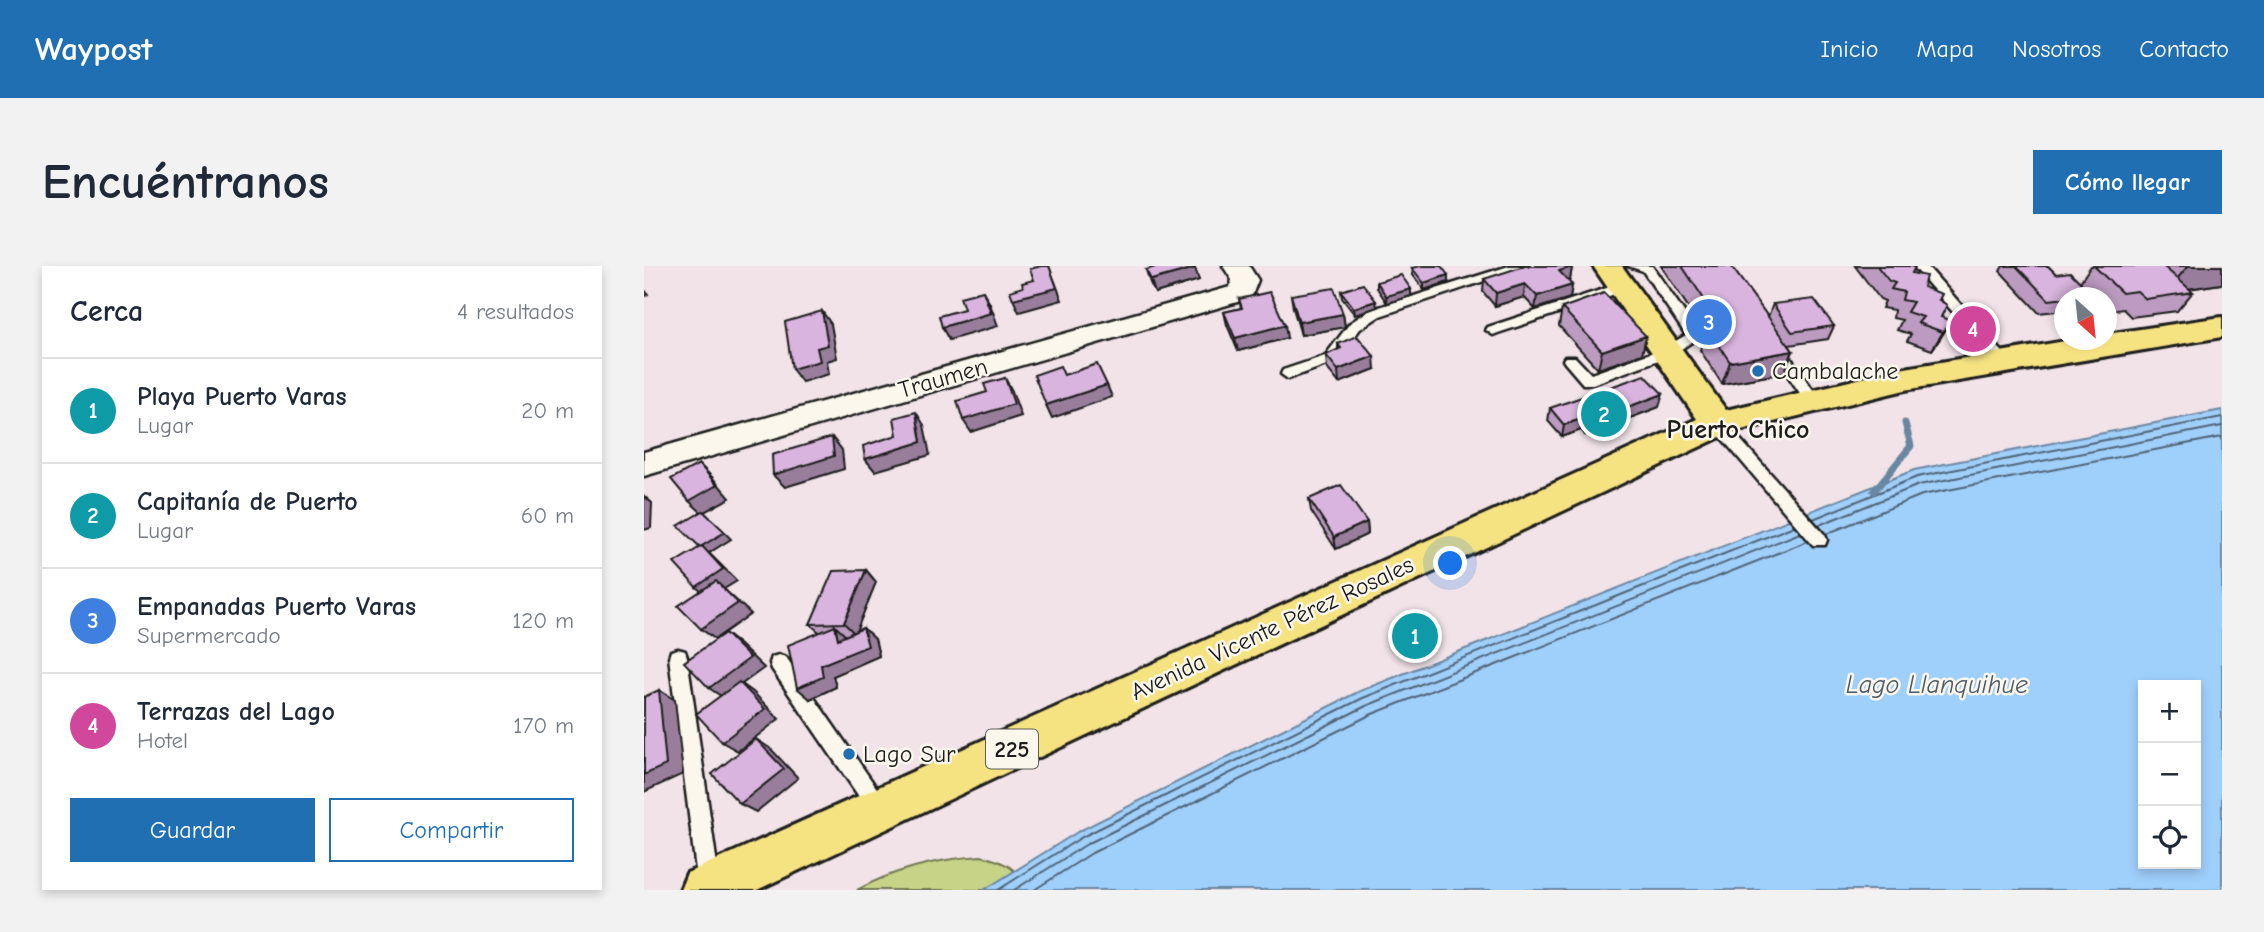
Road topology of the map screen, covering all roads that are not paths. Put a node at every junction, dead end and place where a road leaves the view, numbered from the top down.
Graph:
1 (1521, 266) edge
2 (1920, 266) edge
3 (1621, 273) edge
4 (1239, 279) edge
5 (2222, 327) edge
6 (1493, 330) dead end
7 (1765, 332) edge
8 (1667, 352) junction
9 (1570, 360) dead end
10 (2003, 360) junction
11 (1287, 374) dead end
12 (1811, 398) junction
13 (1718, 424) junction
14 (644, 464) edge
15 (1819, 540) dead end
16 (678, 657) dead end
17 (779, 663) dead end
18 (880, 810) junction
19 (707, 889) edge

1 - 11 lane
2 - 10 lane
3 - 6 lane
3 - 8 main road
4 - 14 street, Traumen
5 - 10 main road, Avenida Vicente Pérez Rosales
7 - 12 lane
8 - 9 lane
8 - 13 main road
10 - 12 main road, Avenida Vicente Pérez Rosales
12 - 13 main road, Avenida Vicente Pérez Rosales
13 - 15 lane
13 - 18 main road, Avenida Vicente Pérez Rosales / 225
16 - 19 lane
17 - 18 lane
18 - 19 main road, Avenida Vicente Pérez Rosales / 225

